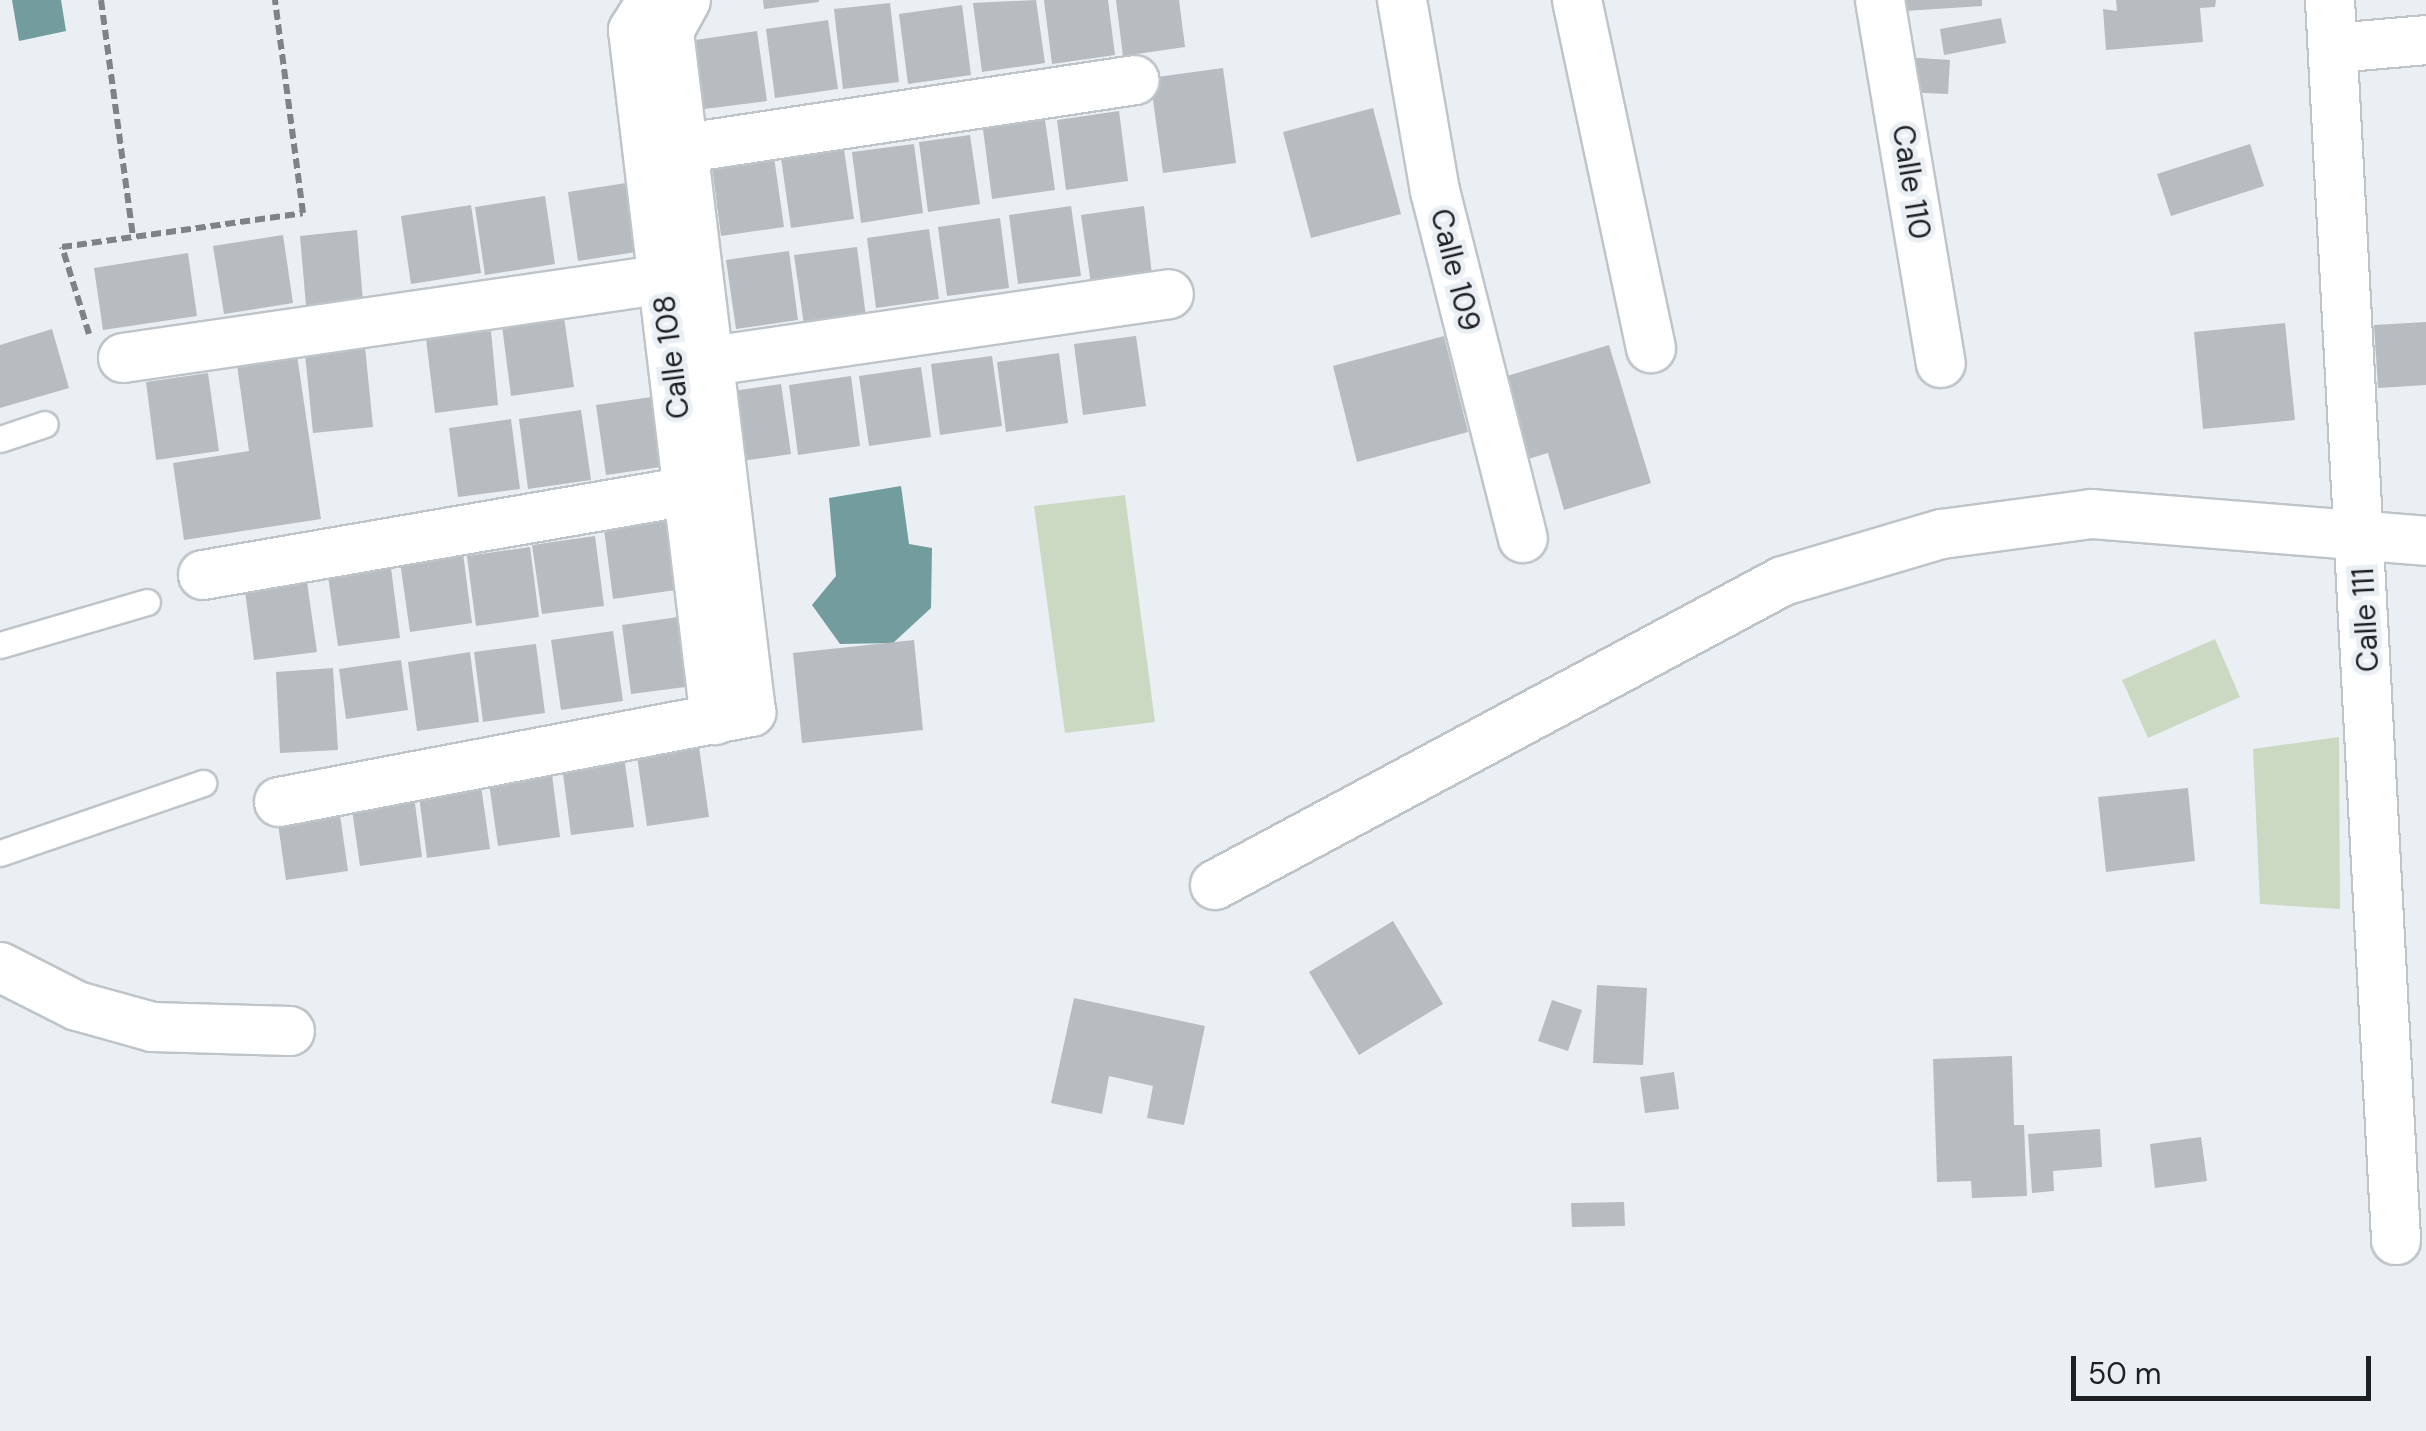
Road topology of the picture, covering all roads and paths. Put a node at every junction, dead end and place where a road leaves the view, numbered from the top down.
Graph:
1 (101, 0) edge
2 (275, 0) edge
3 (652, 0) edge
4 (686, 0) edge
5 (1402, 0) edge
6 (1576, 0) edge
7 (1880, 0) edge
8 (2330, 0) edge
9 (2426, 40) edge
10 (2335, 48) junction
11 (1134, 80) dead end
12 (666, 151) junction
13 (133, 236) junction
14 (681, 278) junction
15 (1169, 294) dead end
16 (1651, 348) dead end
17 (123, 358) joint
18 (691, 364) junction
19 (1941, 364) dead end
20 (45, 424) dead end
21 (0, 438) edge
22 (706, 488) junction
23 (2362, 534) junction
24 (1522, 538) dead end
25 (2426, 541) edge
26 (203, 575) dead end
27 (147, 602) dead end
28 (0, 645) edge
29 (203, 783) dead end
30 (279, 802) dead end
31 (0, 852) edge
32 (1214, 885) dead end
33 (0, 968) edge
34 (290, 1032) dead end
35 (2396, 1240) dead end

1 - 13 path
2 - 13 path
3 - 12 street, Calle 108
4 - 12 street, Calle 108
5 - 24 street, Calle 109
6 - 16 street
7 - 19 street, Calle 110
8 - 10 street, Calle 111
9 - 10 street
10 - 23 street, Calle 111
11 - 12 street
12 - 14 street, Calle 108
13 - 17 path
14 - 17 street
14 - 18 street, Calle 108
15 - 18 street
18 - 22 street, Calle 108
20 - 21 lane
22 - 26 street
22 - 30 street, Calle 108
23 - 25 street
23 - 32 street
23 - 35 street, Calle 111
27 - 28 lane
29 - 31 lane
33 - 34 street

